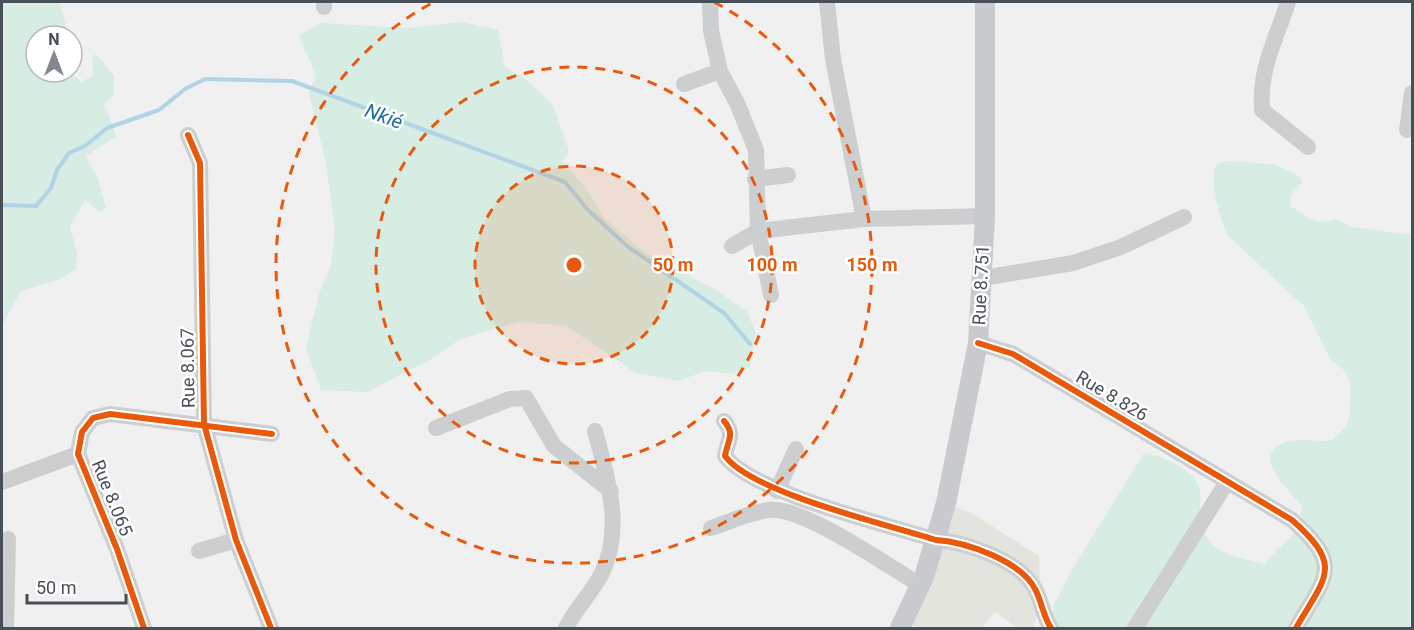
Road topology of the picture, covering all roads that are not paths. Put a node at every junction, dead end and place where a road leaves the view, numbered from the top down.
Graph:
1 (710, 2) edge
2 (827, 2) edge
3 (985, 2) edge
4 (1288, 2) edge
5 (720, 71) junction
6 (684, 84) dead end
7 (1413, 93) edge
8 (1407, 130) dead end
9 (188, 135) dead end
10 (1308, 147) dead end
11 (788, 175) dead end
12 (755, 178) junction
13 (985, 216) junction
14 (1184, 217) dead end
15 (864, 219) junction
16 (758, 231) junction
17 (732, 246) dead end
18 (983, 278) junction
19 (771, 295) dead end
20 (978, 343) junction
21 (724, 421) dead end
22 (204, 424) junction
23 (436, 428) dead end
24 (595, 431) dead end
25 (272, 434) dead end
26 (796, 449) dead end
27 (78, 454) junction
28 (2, 482) edge
29 (1227, 482) junction
30 (611, 491) junction
31 (777, 491) junction
32 (711, 528) dead end
33 (8, 539) dead end
34 (236, 540) junction
35 (936, 540) junction
36 (199, 551) dead end
37 (920, 585) junction
38 (6, 628) edge
39 (144, 628) edge
40 (271, 628) edge
41 (566, 628) edge
42 (900, 628) edge
43 (1051, 628) edge
44 (1135, 628) edge
45 (1296, 628) edge

1 - 5 street
2 - 15 street
3 - 13 main road, Rue 8.751
4 - 10 street
5 - 6 street
5 - 12 street
7 - 8 street
9 - 22 street, Rue 8.067
11 - 12 street
12 - 16 street
13 - 15 street
13 - 18 main road, Rue 8.751
14 - 18 street
15 - 16 street
16 - 17 street
16 - 19 street
18 - 20 main road, Rue 8.751
20 - 29 street, Rue 8.826
20 - 35 main road, Rue 8.751
21 - 31 street
22 - 25 street, Rue 8.065
22 - 27 street, Rue 8.065
22 - 34 street, Rue 8.067
23 - 30 street
24 - 30 street
26 - 31 street
27 - 28 street
27 - 39 street, Rue 8.065
29 - 44 street
29 - 45 street, Rue 8.826
30 - 41 street
31 - 35 street
32 - 37 street
33 - 38 street
34 - 36 street
34 - 40 street, Rue 8.067
35 - 37 main road, Rue 8.751
35 - 43 street
37 - 42 main road, Rue 8.751

